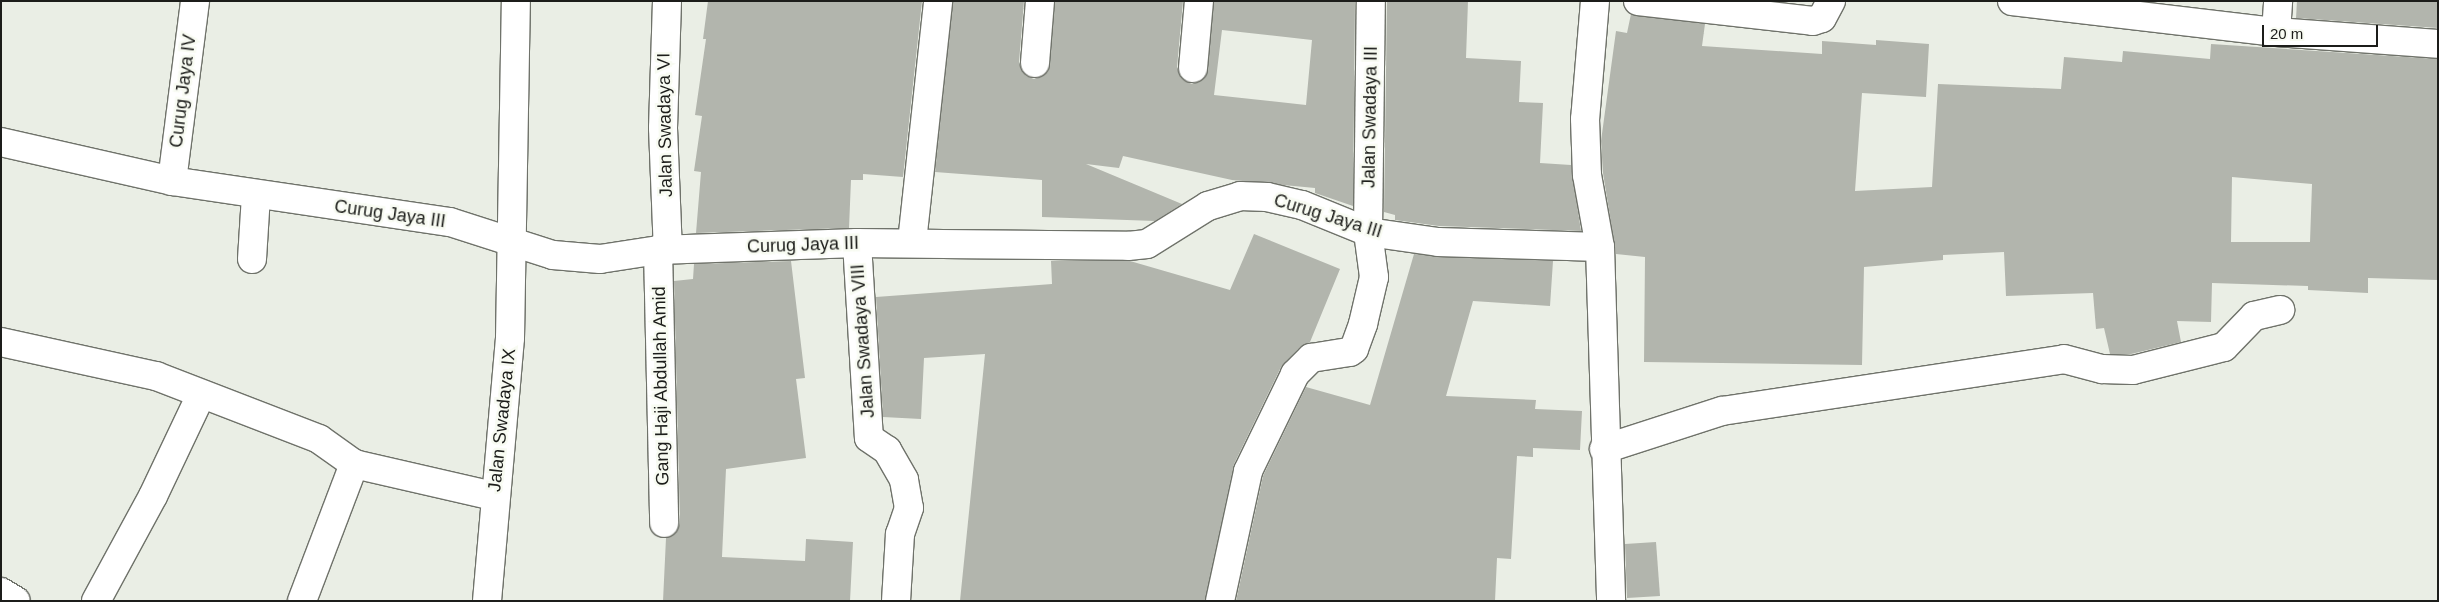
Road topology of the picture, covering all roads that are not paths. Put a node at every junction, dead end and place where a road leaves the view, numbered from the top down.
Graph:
1 (195, 1) edge
2 (516, 1) edge
3 (667, 1) edge
4 (938, 1) edge
5 (1040, 1) edge
6 (1199, 1) edge
7 (1371, 1) edge
8 (1595, 1) edge
9 (1638, 1) edge
10 (1831, 1) edge
11 (2012, 1) edge
12 (2278, 1) edge
13 (2276, 32) junction
14 (2438, 44) edge
15 (1036, 63) dead end
16 (1193, 68) dead end
17 (1, 142) edge
18 (172, 181) junction
19 (256, 195) junction
20 (1368, 232) junction
21 (510, 239) junction
22 (912, 242) junction
23 (857, 243) junction
24 (1600, 247) junction
25 (663, 250) junction
26 (252, 259) dead end
27 (2280, 310) dead end
28 (1, 342) edge
29 (201, 395) junction
30 (1604, 448) junction
31 (354, 464) junction
32 (494, 496) junction
33 (664, 523) dead end
34 (1, 592) edge
35 (16, 601) edge
36 (96, 601) edge
37 (302, 601) edge
38 (487, 601) edge
39 (896, 601) edge
40 (1220, 601) edge
41 (1610, 601) edge

1 - 18 street, Curug Jaya IV
2 - 21 street, Jalan Swadaya IX
3 - 25 street, Jalan Swadaya VI
4 - 22 street
5 - 15 street
6 - 16 street
7 - 20 street, Jalan Swadaya III
8 - 24 street
9 - 10 street
11 - 13 street
12 - 13 street
13 - 14 street
17 - 18 street, Curug Jaya III
18 - 19 street, Curug Jaya III
19 - 21 street, Curug Jaya III
19 - 26 street
20 - 22 street, Curug Jaya III
20 - 24 street, Curug Jaya III
20 - 40 street, Jalan Swadaya III
21 - 25 street, Curug Jaya III
21 - 32 street, Jalan Swadaya IX
22 - 23 street, Curug Jaya III
23 - 25 street, Curug Jaya III
23 - 39 street, Jalan Swadaya VIII
24 - 30 street
25 - 33 street, Gang Haji Abdullah Amid
27 - 30 street
28 - 29 street
29 - 31 street
29 - 36 street
30 - 41 street
31 - 32 street
31 - 37 street
32 - 38 street, Jalan Swadaya IX
34 - 35 street

